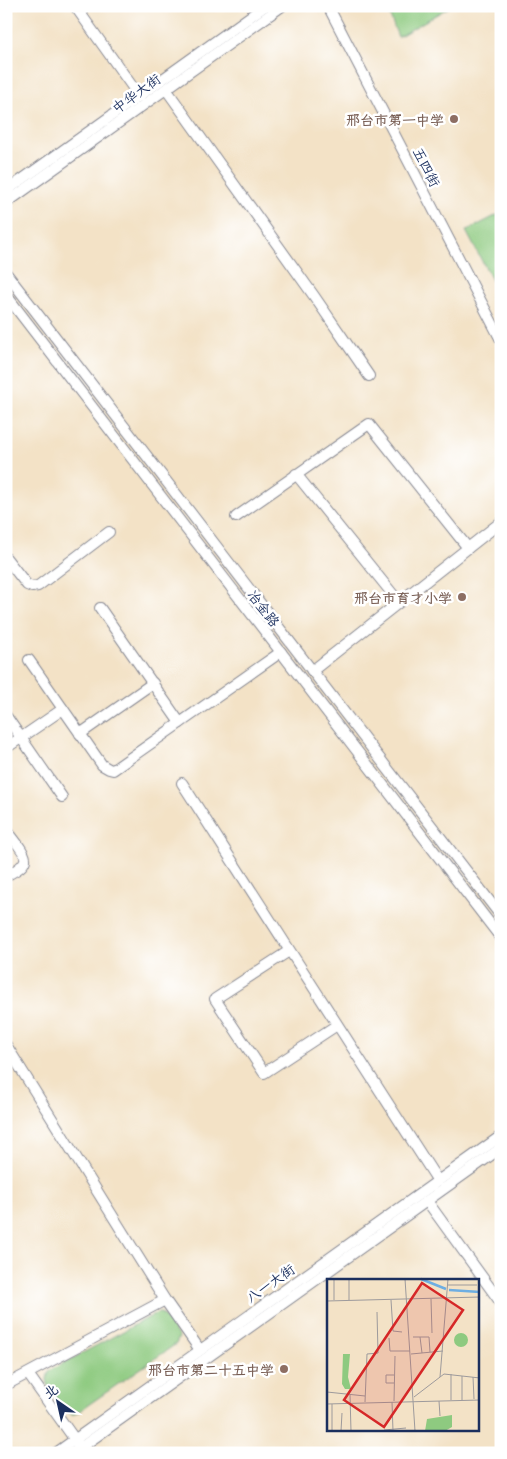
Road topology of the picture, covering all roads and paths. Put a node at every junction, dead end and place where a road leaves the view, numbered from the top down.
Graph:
1 (75, 6) edge
2 (265, 6) edge
3 (282, 6) edge
4 (328, 6) edge
5 (166, 89) junction
6 (139, 96) junction
7 (6, 191) edge
8 (6, 203) edge
9 (6, 273) edge
10 (6, 295) edge
11 (501, 340) edge
12 (369, 376) dead end
13 (296, 474) junction
14 (236, 517) dead end
15 (501, 522) edge
16 (110, 532) dead end
17 (468, 548) junction
18 (6, 558) edge
19 (399, 602) junction
20 (100, 608) dead end
21 (281, 652) junction
22 (29, 660) dead end
23 (312, 671) junction
24 (152, 683) junction
25 (63, 709) junction
26 (6, 716) edge
27 (180, 723) junction
28 (80, 734) junction
29 (21, 738) junction
30 (6, 748) edge
31 (182, 783) dead end
32 (62, 797) dead end
33 (6, 829) edge
34 (6, 876) edge
35 (501, 916) edge
36 (501, 938) edge
37 (289, 951) junction
38 (337, 1025) junction
39 (6, 1045) edge
40 (501, 1136) edge
41 (501, 1148) edge
42 (438, 1181) junction
43 (427, 1201) junction
44 (166, 1300) junction
45 (501, 1304) edge
46 (200, 1350) junction
47 (28, 1374) junction
48 (6, 1385) edge
49 (78, 1448) edge
50 (56, 1453) edge

1 - 6 street
2 - 6 street, 中华大街
3 - 5 street, 中华大街
4 - 11 street, 五四街
5 - 8 street, 中华大街
5 - 12 street
6 - 7 street, 中华大街
9 - 23 street, 冶金路
10 - 21 street, 冶金路
13 - 14 street
13 - 17 street
13 - 19 street
15 - 17 street
16 - 18 street
17 - 19 street
19 - 23 street
20 - 24 street
21 - 27 street
21 - 36 street, 冶金路
22 - 25 street
23 - 35 street, 冶金路
24 - 27 street
24 - 28 street
25 - 28 street
25 - 29 street
26 - 29 street
27 - 28 street
29 - 30 street
29 - 32 street
31 - 37 street
33 - 34 street
37 - 38 street
37 - 38 street
38 - 42 street
39 - 44 street
40 - 42 street, 八一大街
41 - 43 street, 八一大街
42 - 46 street, 八一大街
43 - 45 street
43 - 49 street, 八一大街
44 - 46 street
44 - 47 street
46 - 49 street, 八一大街
47 - 48 street
47 - 49 street
49 - 50 street, 八一大街

